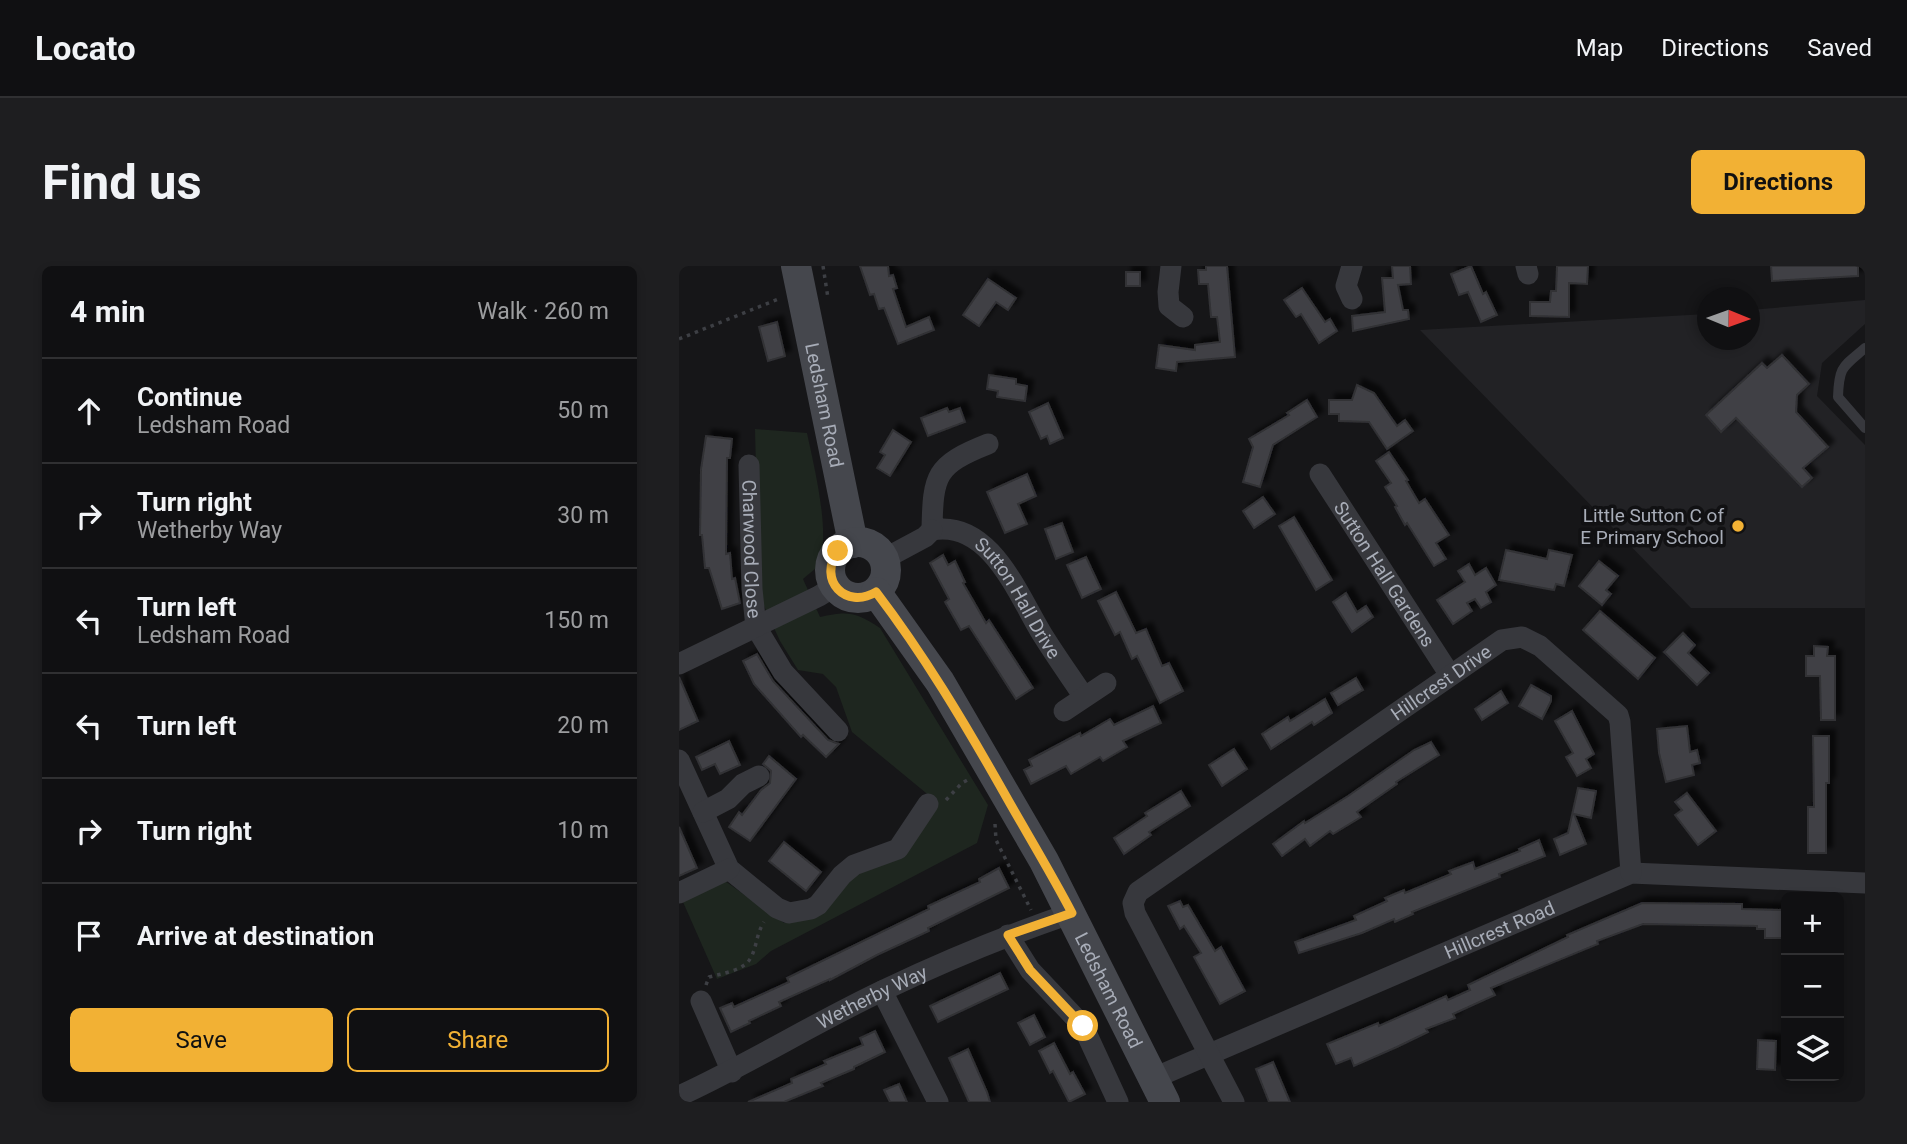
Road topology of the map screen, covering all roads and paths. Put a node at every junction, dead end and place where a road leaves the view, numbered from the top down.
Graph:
1 (1171, 266) edge
2 (799, 280) edge
3 (1182, 317) dead end
4 (679, 339) edge
5 (1865, 348) edge
6 (1865, 428) edge
7 (988, 444) dead end
8 (749, 465) dead end
9 (1320, 474) dead end
10 (932, 530) junction
11 (853, 543) junction
12 (884, 559) junction
13 (835, 586) junction
14 (876, 592) junction
15 (756, 626) junction
16 (679, 664) edge
17 (1450, 675) junction
18 (1106, 683) dead end
19 (1084, 697) junction
20 (1064, 711) dead end
21 (838, 731) dead end
22 (679, 761) edge
23 (991, 770) junction
24 (759, 776) dead end
25 (928, 804) joint
26 (703, 812) junction
27 (729, 869) junction
28 (1632, 873) junction
29 (1865, 883) edge
30 (679, 893) edge
31 (773, 913) junction
32 (1072, 913) junction
33 (1008, 935) junction
34 (882, 991) junction
35 (701, 1001) joint
36 (1209, 1053) junction
37 (732, 1072) junction
38 (1159, 1090) edge
39 (679, 1096) edge
40 (938, 1102) edge
41 (1118, 1102) edge
42 (1234, 1102) edge

1 - 3 street
2 - 4 path
2 - 11 main road, Ledsham Road
5 - 6 lane
7 - 10 street
8 - 15 street, Charwood Close
9 - 17 street, Sutton Hall Gardens
10 - 12 street
10 - 19 street, Sutton Hall Drive
11 - 12 main road
11 - 13 main road
12 - 14 main road
13 - 14 main road
13 - 15 street
14 - 23 main road, Ledsham Road
15 - 16 street
15 - 21 street, Charwood Close
17 - 28 street, Hillcrest Drive
17 - 36 street, Hillcrest Drive
18 - 19 street
19 - 20 street
22 - 26 street
23 - 25 path
23 - 32 main road, Ledsham Road
24 - 26 street
25 - 31 street
26 - 27 street
27 - 30 street
27 - 31 street
28 - 29 street, Hillcrest Road
28 - 36 street, Hillcrest Road
31 - 35 path
32 - 33 street, Wetherby Way
32 - 38 main road, Ledsham Road
33 - 34 street, Wetherby Way
33 - 41 street
34 - 37 street, Wetherby Way
34 - 40 street
35 - 37 street
36 - 38 street, Hillcrest Road
36 - 42 street
37 - 39 street, Wetherby Way

